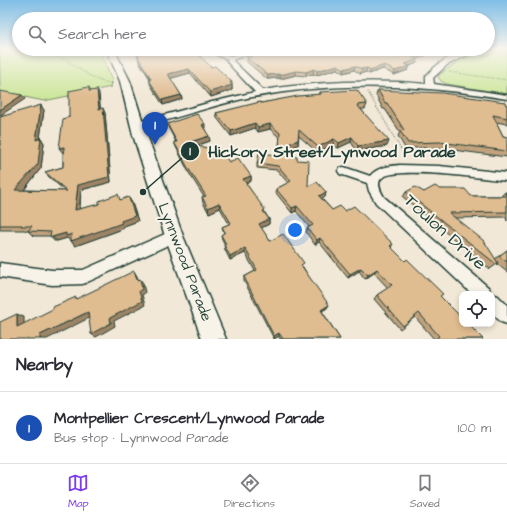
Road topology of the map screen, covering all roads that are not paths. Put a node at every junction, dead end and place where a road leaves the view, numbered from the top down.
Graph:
1 (117, 65) edge
2 (233, 65) edge
3 (443, 65) edge
4 (430, 86) junction
5 (262, 93) junction
6 (507, 97) edge
7 (138, 125) junction
8 (344, 171) dead end
9 (507, 177) edge
10 (374, 181) junction
11 (174, 236) junction
12 (0, 270) edge
13 (480, 291) edge
14 (495, 305) edge
15 (507, 316) edge
16 (214, 339) edge

1 - 7 main road, Lynnwood Parade
2 - 5 street
3 - 4 street
4 - 5 street
4 - 6 street
5 - 7 street
7 - 11 main road, Lynnwood Parade
8 - 10 street
9 - 10 street
10 - 13 street, Toulon Drive
11 - 12 street
11 - 16 main road, Lynnwood Parade
14 - 15 street

